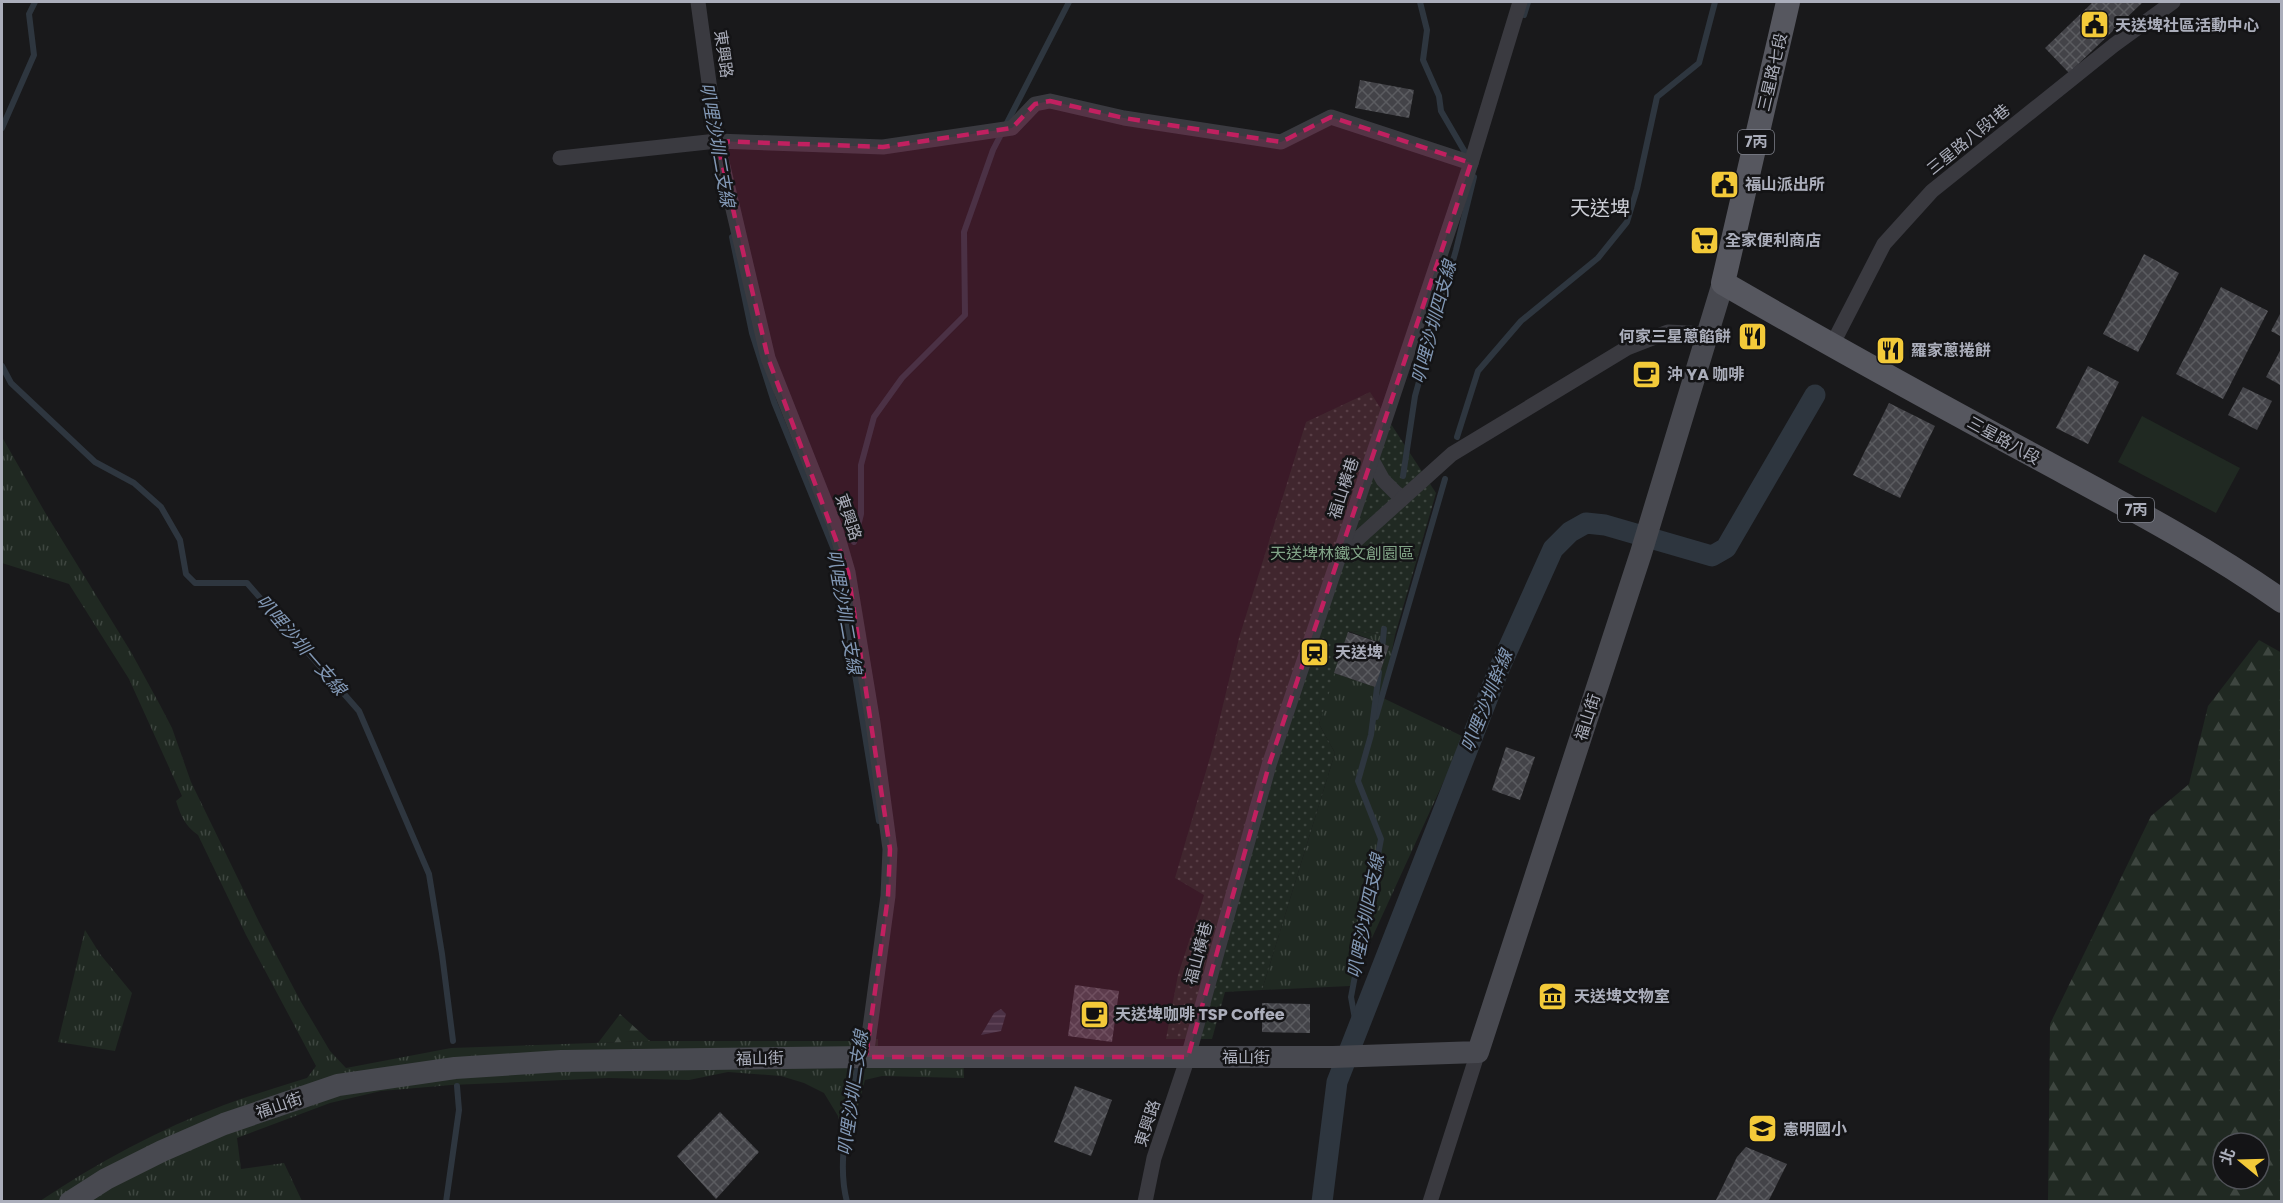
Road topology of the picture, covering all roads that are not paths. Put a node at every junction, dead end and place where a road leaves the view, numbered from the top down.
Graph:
1 (698, 2) edge
2 (1520, 2) edge
3 (1788, 2) edge
4 (2173, 2) edge
5 (717, 141) junction
6 (560, 158) dead end
7 (1471, 163) junction
8 (1723, 283) junction
9 (1707, 334) junction
10 (1832, 345) junction
11 (1372, 460) junction
12 (1402, 499) junction
13 (1340, 555) junction
14 (2282, 601) edge
15 (1478, 1052) junction
16 (866, 1057) junction
17 (1188, 1057) junction
18 (70, 1202) edge
19 (1145, 1202) edge
20 (1430, 1202) edge

1 - 5 street, 東興路
2 - 7 street, 福山橫巷
3 - 8 main road, 三星路七段 / 7丙
4 - 10 street, 三星路八段1巷
5 - 6 street
5 - 7 street
5 - 16 street, 東興路
7 - 11 street, 福山橫巷
8 - 9 street
8 - 10 main road, 三星路八段 / 7丙
9 - 12 street
9 - 15 street, 福山街
10 - 14 main road, 三星路八段 / 7丙
11 - 12 street
11 - 13 street, 福山橫巷
12 - 13 street
13 - 17 street, 福山橫巷
15 - 17 street, 福山街
15 - 20 street, 福山街
16 - 17 street, 福山街
16 - 18 street, 福山街
17 - 19 street, 東興路

